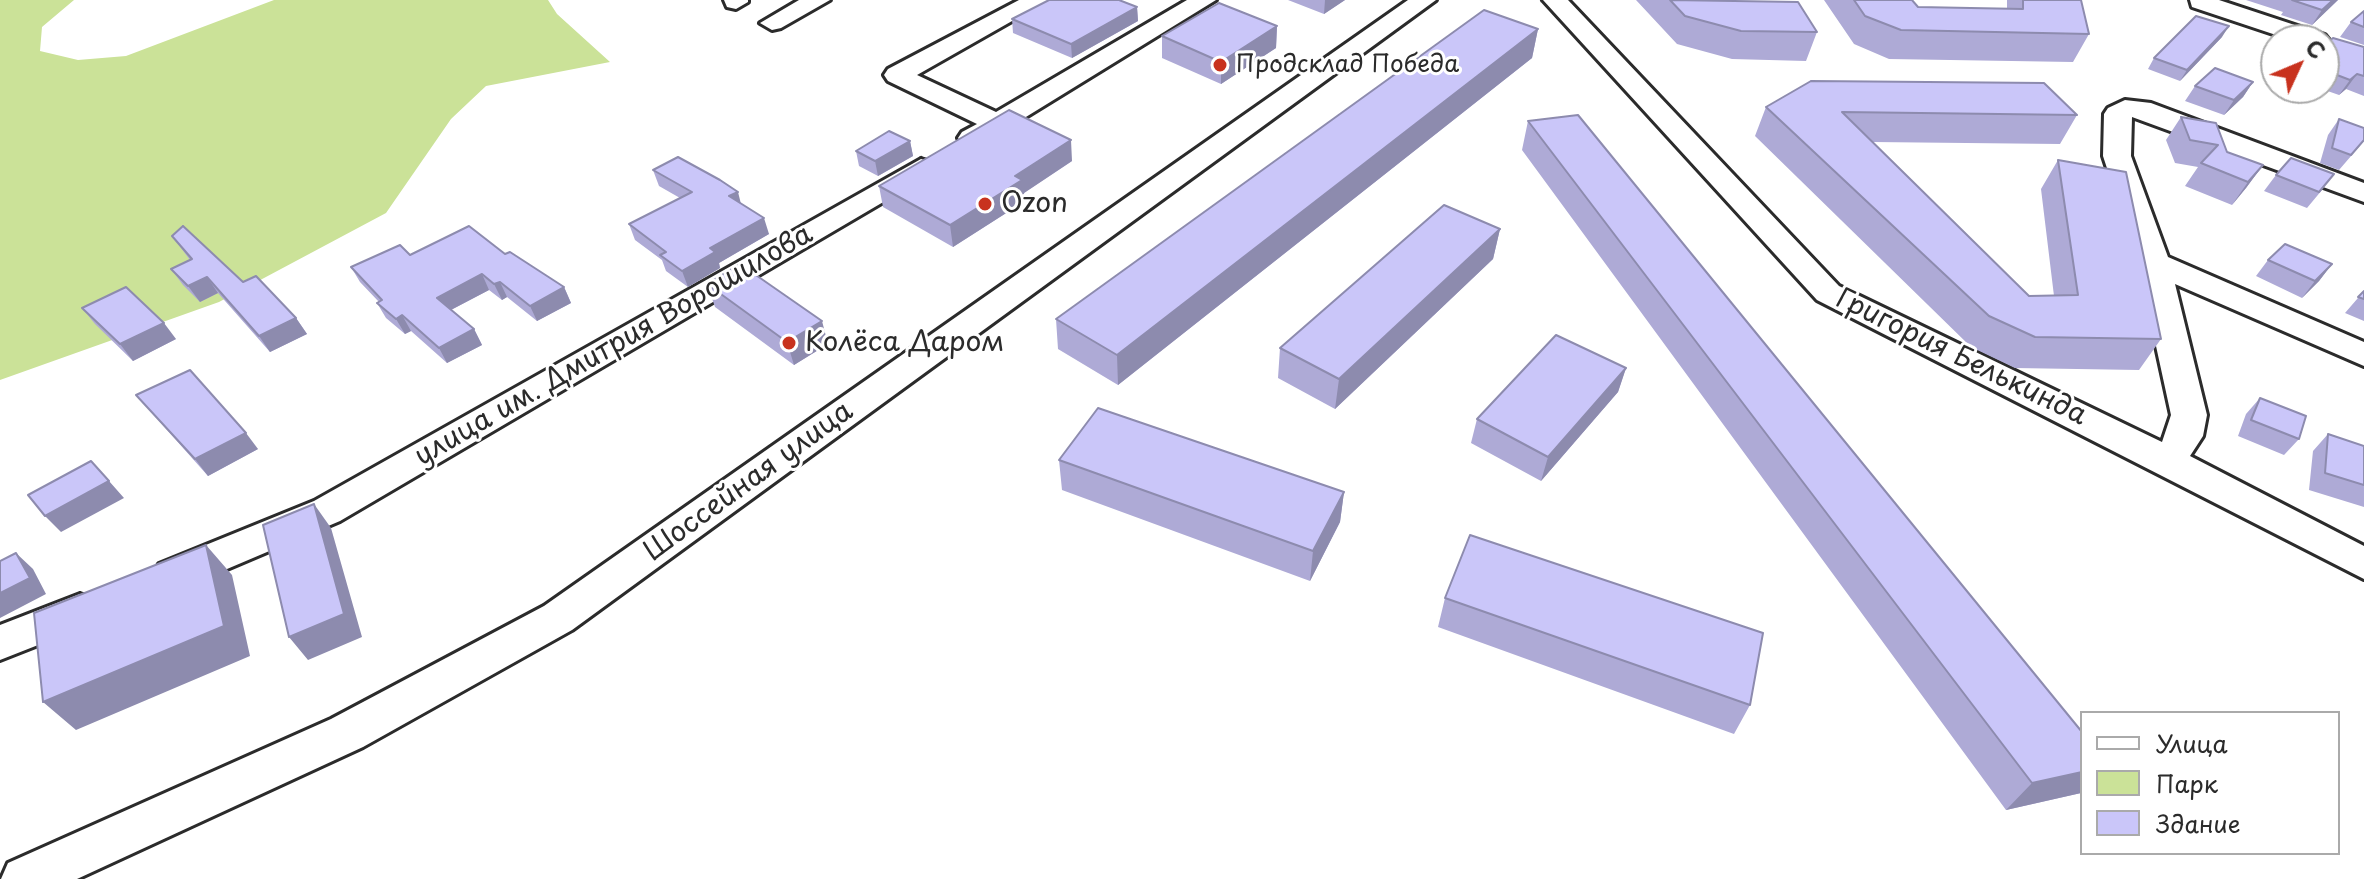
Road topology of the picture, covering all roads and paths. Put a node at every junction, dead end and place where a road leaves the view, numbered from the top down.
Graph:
1 (818, 0) edge
2 (1037, 0) edge
3 (1204, 0) edge
4 (1424, 0) edge
5 (1555, 0) edge
6 (2201, 2) edge
7 (772, 23) dead end
8 (2268, 24) edge
9 (997, 123) junction
10 (2364, 193) edge
11 (2154, 263) junction
12 (2364, 355) edge
13 (2168, 461) junction
14 (2364, 564) edge
15 (0, 643) edge
16 (25, 879) edge

1 - 7 street
2 - 9 street
3 - 9 street, улица им. Дмитрия Ворошилова
4 - 16 street, Шоссейная улица
5 - 13 street, Григория Белькинда
6 - 8 street
9 - 15 street, улица им. Дмитрия Ворошилова
10 - 11 street
11 - 12 street
11 - 13 street
13 - 14 street, Григория Белькинда

